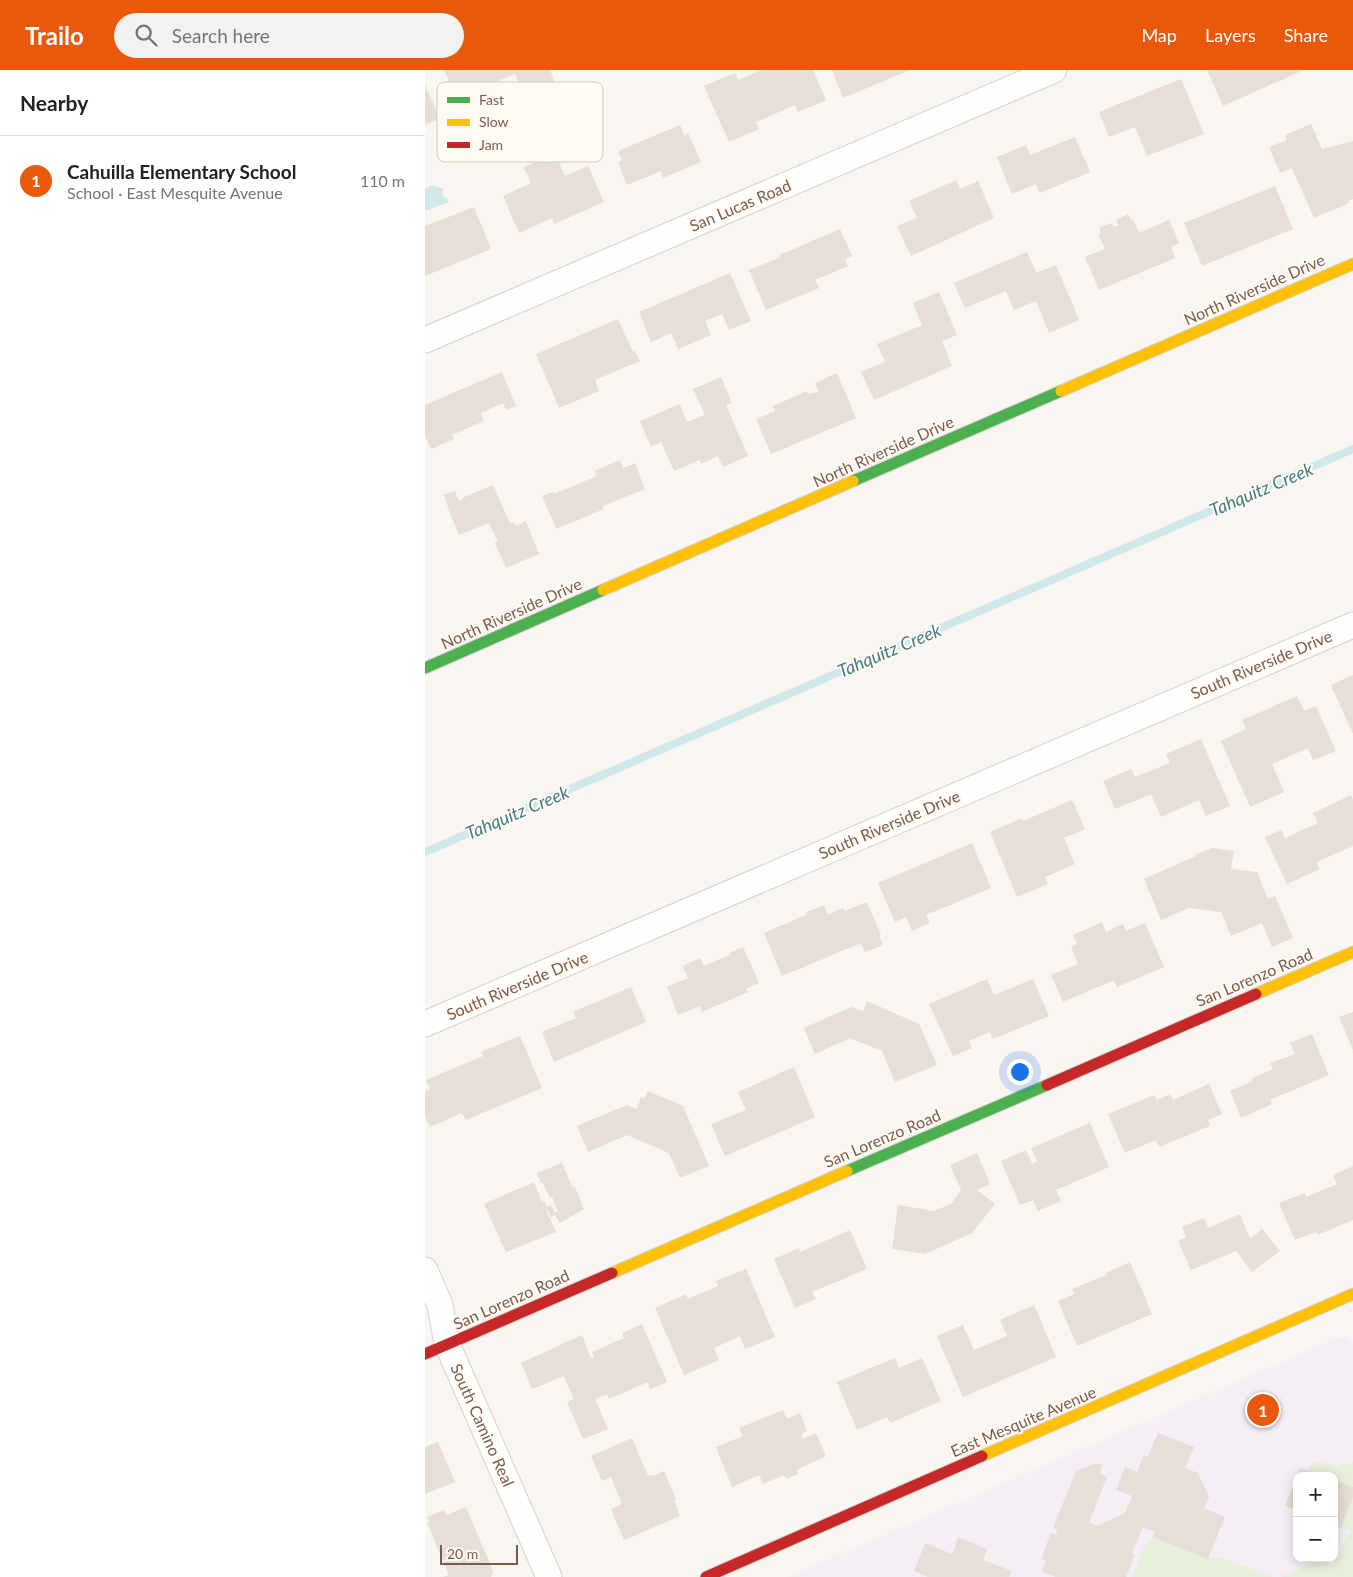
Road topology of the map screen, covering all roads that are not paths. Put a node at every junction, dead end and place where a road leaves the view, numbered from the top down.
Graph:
1 (1054, 70) edge
2 (1353, 264) edge
3 (425, 340) edge
4 (1353, 625) edge
5 (425, 668) edge
6 (1353, 952) edge
7 (425, 1024) edge
8 (425, 1270) edge
9 (1353, 1294) edge
10 (447, 1344) junction
11 (425, 1354) edge
12 (549, 1577) edge
13 (706, 1577) edge

1 - 3 street, San Lucas Road
2 - 5 street, North Riverside Drive
4 - 7 street, South Riverside Drive
6 - 10 street, San Lorenzo Road
8 - 10 street, South Camino Real
9 - 13 street, East Mesquite Avenue
10 - 11 street, San Lorenzo Road
10 - 12 street, South Camino Real

